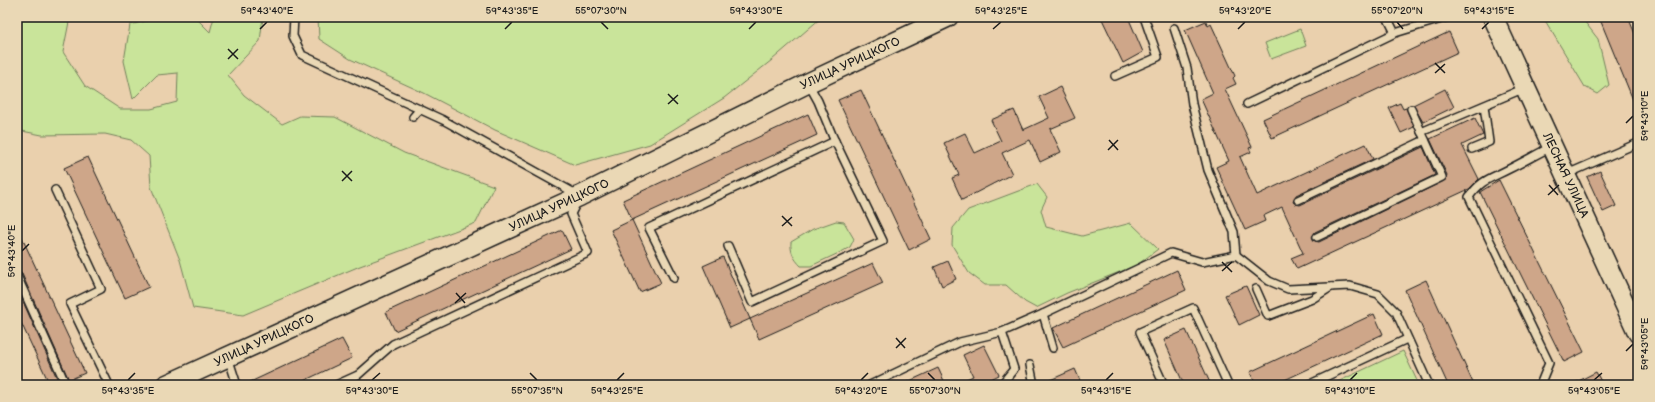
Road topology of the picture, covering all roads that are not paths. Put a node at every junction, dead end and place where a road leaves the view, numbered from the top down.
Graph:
1 (294, 17) edge
2 (948, 17) edge
3 (1144, 17) edge
4 (1387, 17) edge
5 (1448, 17) edge
6 (1493, 17) edge
7 (1174, 28) dead end
8 (1395, 33) junction
9 (1115, 76) dead end
10 (808, 83) junction
11 (1525, 88) junction
12 (1247, 104) dead end
13 (1484, 106) junction
14 (420, 109) junction
15 (1411, 109) dead end
16 (413, 117) dead end
17 (1421, 132) junction
18 (1425, 140) junction
19 (835, 142) junction
20 (1638, 143) edge
21 (1553, 146) junction
22 (1472, 149) dead end
23 (1566, 175) junction
24 (55, 190) dead end
25 (580, 196) junction
26 (1298, 200) dead end
27 (1317, 237) dead end
28 (728, 246) dead end
29 (1236, 255) junction
30 (17, 276) edge
31 (674, 278) dead end
32 (1331, 287) junction
33 (1256, 289) dead end
34 (1043, 314) junction
35 (1637, 328) edge
36 (1002, 332) junction
37 (1407, 339) junction
38 (1053, 348) dead end
39 (228, 356) junction
40 (1030, 365) dead end
41 (66, 385) edge
42 (109, 385) edge
43 (166, 385) edge
44 (237, 385) edge
45 (336, 385) edge
46 (870, 385) edge
47 (1000, 385) edge
48 (1034, 385) edge
49 (1164, 385) edge
50 (1228, 385) edge
51 (1308, 385) edge
52 (1429, 385) edge
53 (1540, 385) edge

1 - 14 lane
2 - 10 street, УЛИЦА УРИЦКОГО
3 - 9 lane
4 - 8 lane
5 - 8 lane
6 - 11 street, ЛЕСНАЯ УЛИЦА
7 - 29 lane
8 - 12 lane
10 - 19 lane
10 - 25 street, УЛИЦА УРИЦКОГО
11 - 13 lane
11 - 21 street, ЛЕСНАЯ УЛИЦА
13 - 17 lane
13 - 22 lane
14 - 16 lane
14 - 25 lane
15 - 17 lane
17 - 18 lane
18 - 26 lane
18 - 27 lane
19 - 28 lane
19 - 31 lane
20 - 23 lane
21 - 23 street, ЛЕСНАЯ УЛИЦА
21 - 53 lane
23 - 35 street, ЛЕСНАЯ УЛИЦА
24 - 42 lane
25 - 39 street, УЛИЦА УРИЦКОГО
25 - 45 lane
29 - 32 lane
29 - 34 lane
30 - 41 lane
32 - 33 lane
32 - 37 lane
34 - 36 lane
34 - 38 lane
36 - 46 lane
36 - 47 lane
37 - 51 lane
37 - 52 lane
39 - 43 street, УЛИЦА УРИЦКОГО
39 - 44 lane
40 - 48 lane
49 - 50 lane

